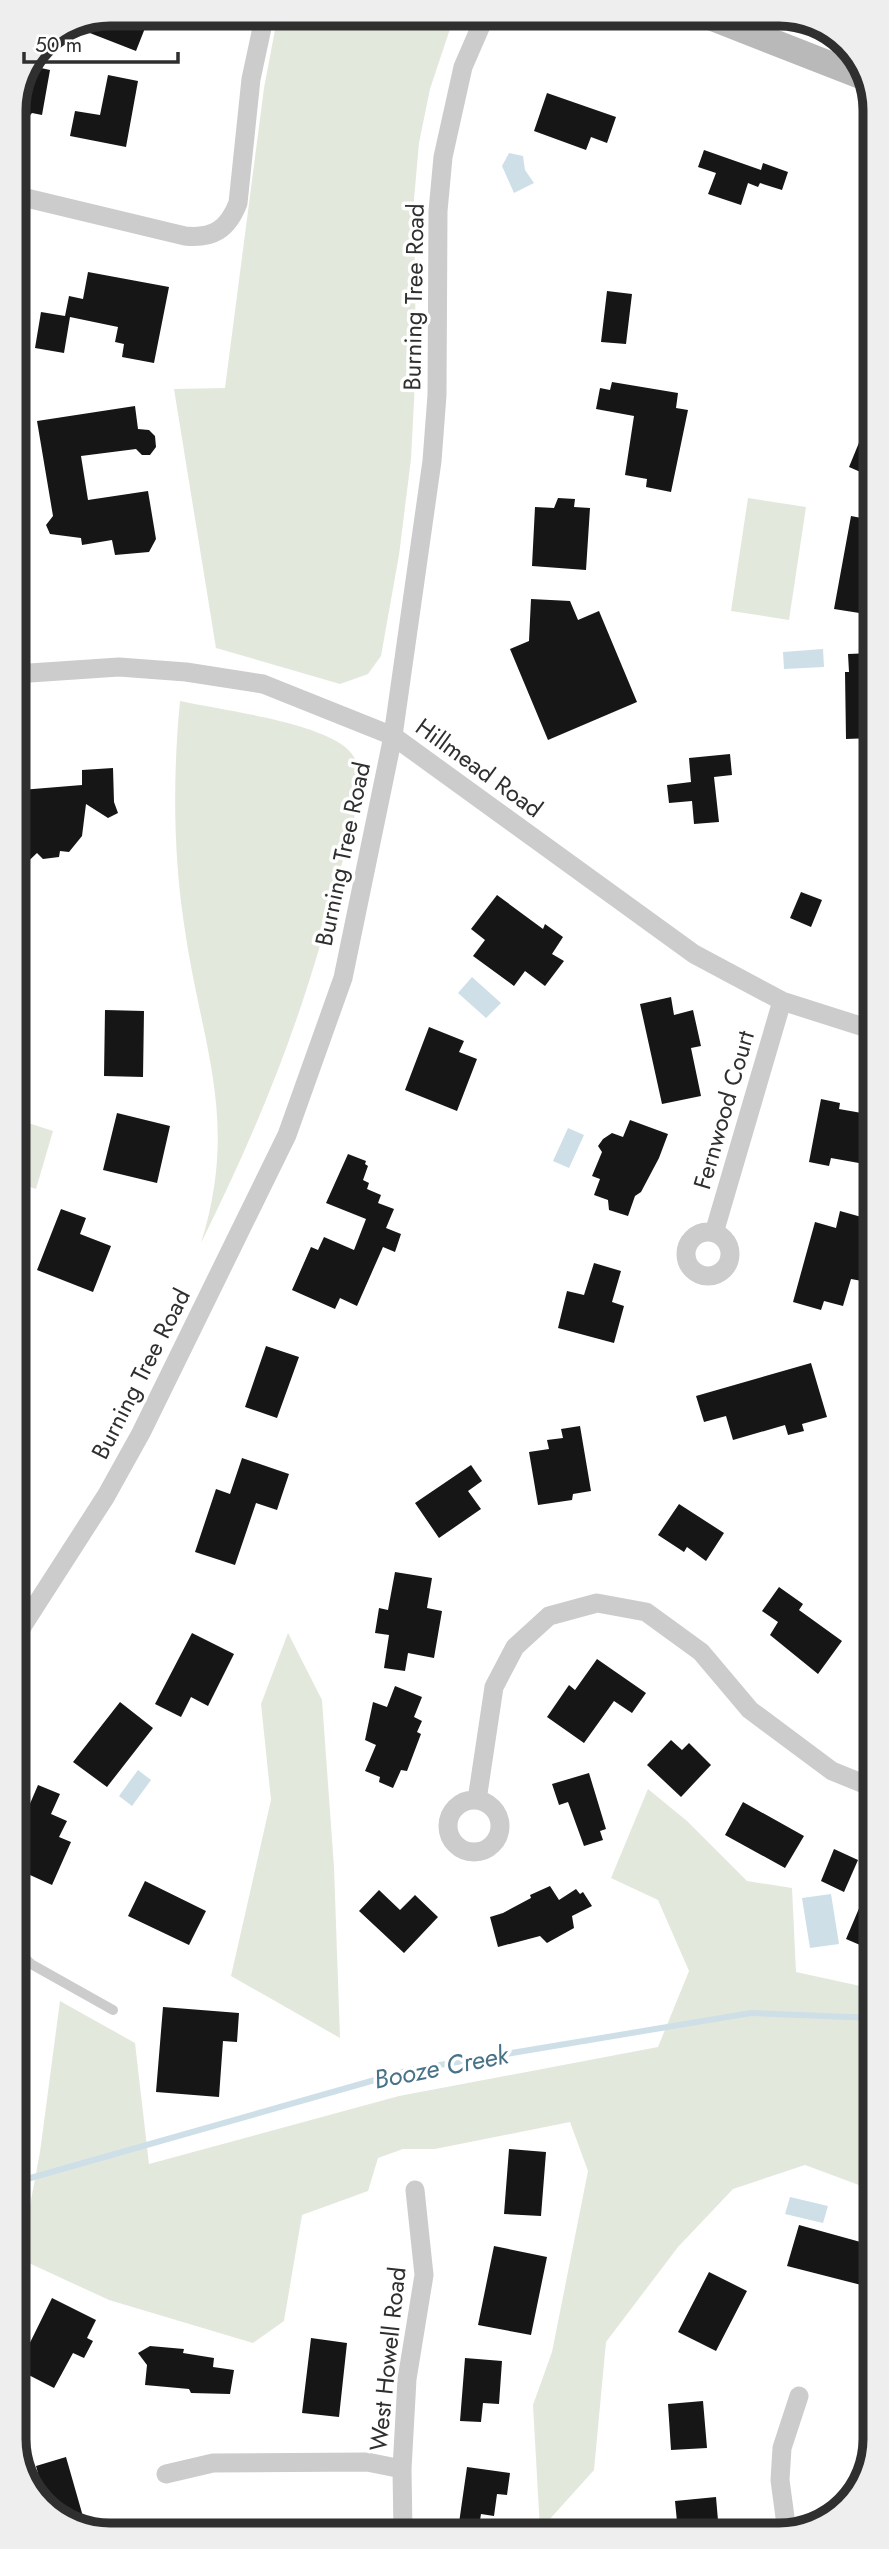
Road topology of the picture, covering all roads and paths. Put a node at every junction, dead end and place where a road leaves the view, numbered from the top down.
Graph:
1 (262, 26) edge
2 (481, 26) edge
3 (733, 26) edge
4 (854, 74) edge
5 (26, 198) edge
6 (26, 673) edge
7 (393, 736) junction
8 (782, 1001) junction
9 (863, 1027) edge
10 (714, 1233) dead end
11 (26, 1620) edge
12 (863, 1784) edge
13 (477, 1800) dead end
14 (26, 1959) edge
15 (113, 2010) dead end
16 (415, 2190) dead end
17 (799, 2396) dead end
18 (402, 2469) junction
19 (166, 2474) dead end
20 (786, 2522) edge
21 (403, 2523) edge

1 - 5 street
2 - 7 street, Burning Tree Road
3 - 4 main road
6 - 7 street, Hillmead Road
7 - 8 street, Hillmead Road
7 - 11 street, Burning Tree Road
8 - 9 street, Hillmead Road
8 - 10 street, Fernwood Court
12 - 13 street
14 - 15 lane
16 - 18 street, West Howell Road
17 - 20 street
18 - 19 street
18 - 21 street, West Howell Road

